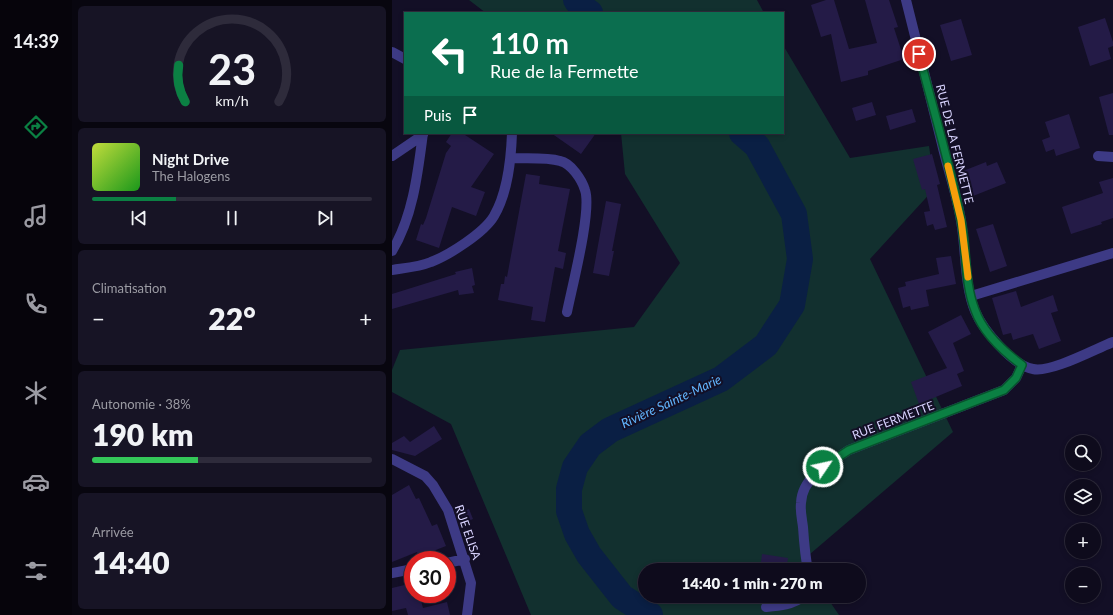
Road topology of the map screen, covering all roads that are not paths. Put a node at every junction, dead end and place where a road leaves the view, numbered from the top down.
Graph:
1 (906, 0) edge
2 (392, 52) edge
3 (404, 58) edge
4 (423, 134) edge
5 (512, 134) edge
6 (392, 156) edge
7 (1098, 156) dead end
8 (1113, 157) edge
9 (511, 158) junction
10 (392, 251) edge
11 (1113, 253) edge
12 (392, 270) edge
13 (970, 296) junction
14 (566, 312) dead end
15 (1113, 342) edge
16 (1022, 365) junction
17 (392, 459) edge
18 (465, 560) junction
19 (456, 562) edge
20 (807, 563) edge
21 (404, 571) edge
22 (392, 573) edge
23 (792, 603) edge
24 (766, 607) dead end
25 (467, 615) edge

1 - 13 street, RUE DE LA FERMETTE
2 - 3 street
4 - 6 street
4 - 10 street
5 - 9 street
7 - 8 street
9 - 12 street
9 - 14 street
11 - 13 street
13 - 16 street, RUE DE LA FERMETTE
15 - 16 street, RUE DE LA FERMETTE
16 - 20 street, RUE FERMETTE
17 - 18 street, RUE ELISA
18 - 19 street
18 - 25 street, RUE ELISA
21 - 22 street
23 - 24 street

